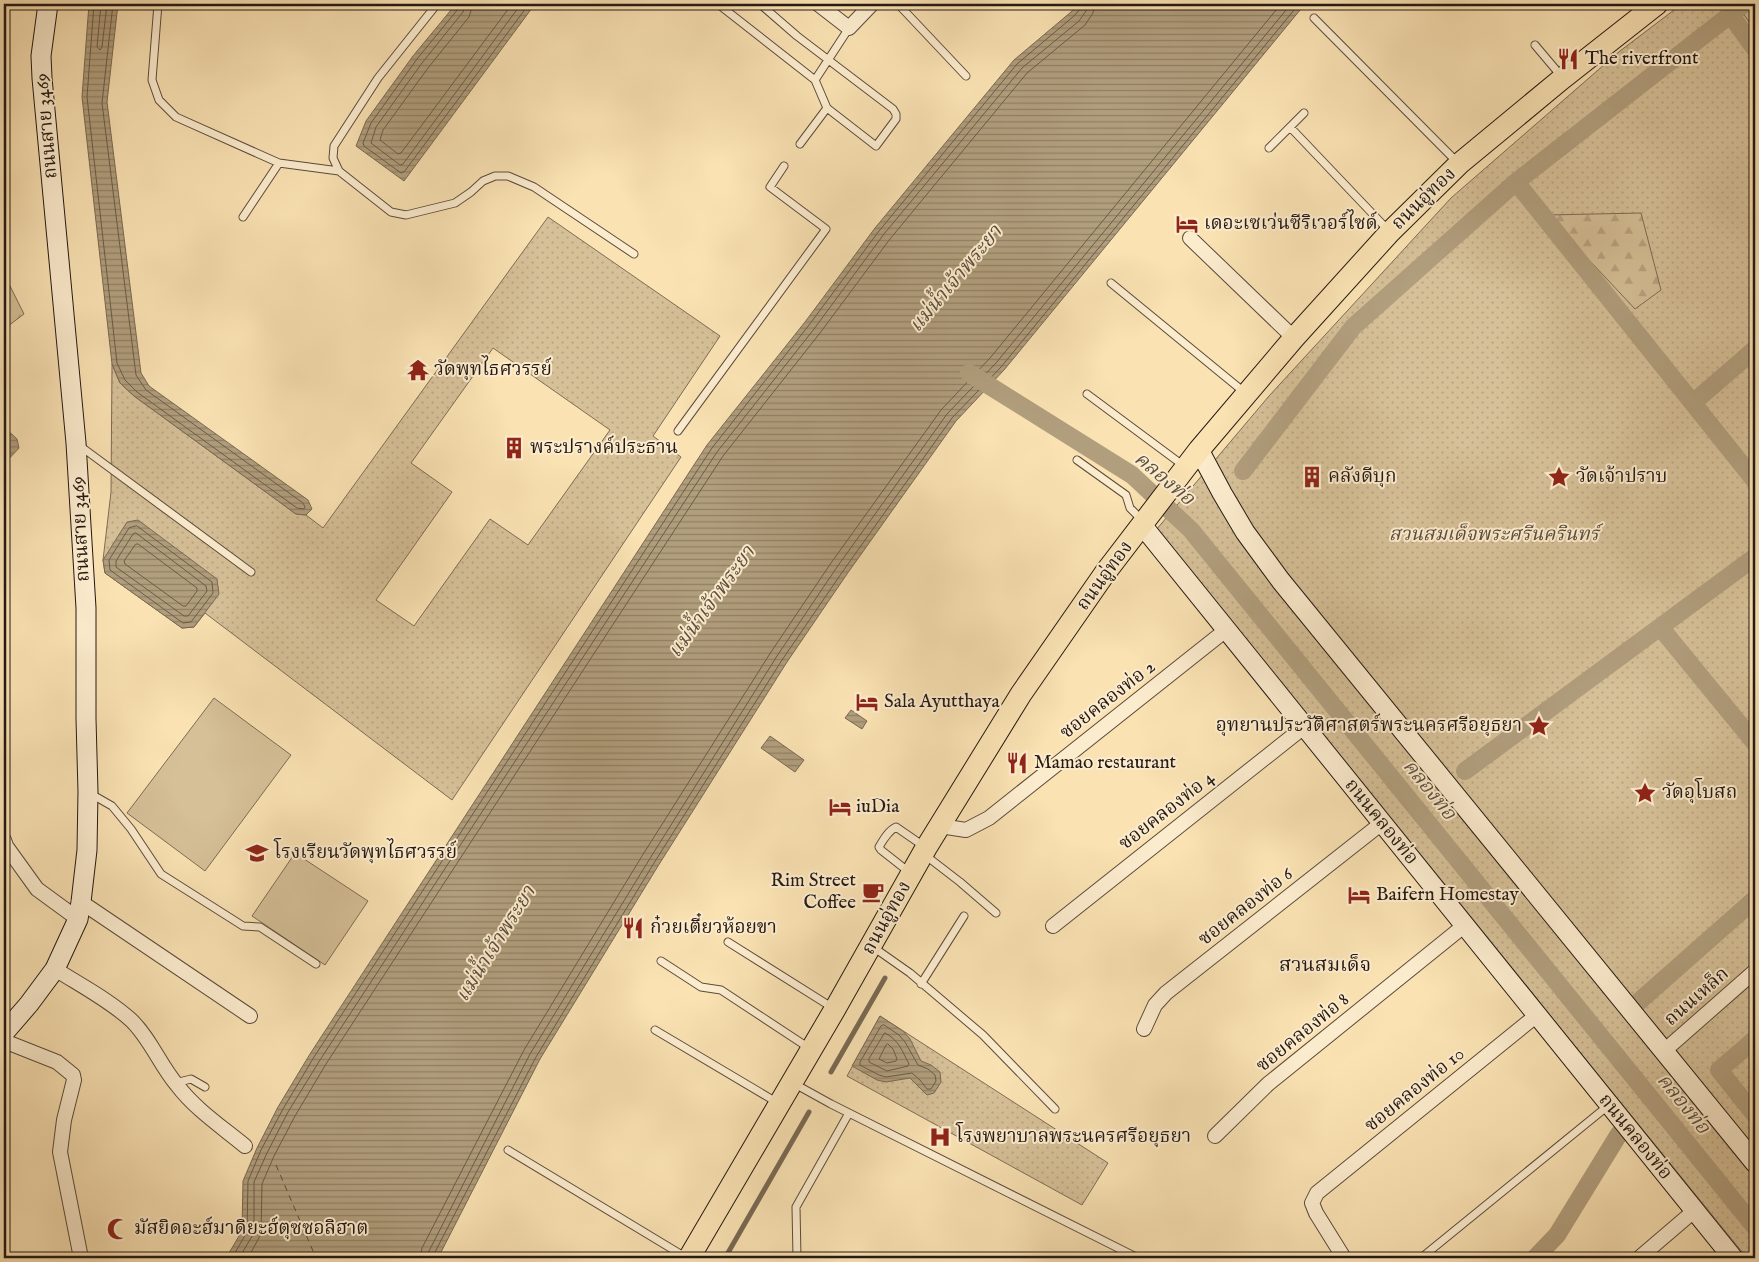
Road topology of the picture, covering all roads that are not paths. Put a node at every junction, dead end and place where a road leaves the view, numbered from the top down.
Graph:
1 (48, 4) edge
2 (158, 4) edge
3 (437, 4) edge
4 (718, 4) edge
5 (760, 4) edge
6 (818, 4) edge
7 (872, 4) edge
8 (898, 4) edge
9 (1657, 4) edge
10 (1314, 18) dead end
11 (849, 28) junction
12 (1535, 45) dead end
13 (829, 60) junction
14 (966, 76) dead end
15 (1563, 78) junction
16 (815, 80) junction
17 (827, 108) junction
18 (1304, 113) dead end
19 (1290, 127) junction
20 (800, 144) dead end
21 (1269, 148) dead end
22 (279, 163) junction
23 (1459, 164) junction
24 (784, 166) dead end
25 (339, 171) junction
26 (243, 217) dead end
27 (1390, 232) junction
28 (1190, 238) dead end
29 (634, 254) dead end
30 (1111, 283) dead end
31 (1294, 338) junction
32 (1087, 394) dead end
33 (1246, 395) junction
34 (678, 431) dead end
35 (76, 443) junction
36 (1199, 450) junction
37 (1078, 460) dead end
38 (1182, 474) junction
39 (1145, 521) junction
40 (251, 572) dead end
41 (1226, 630) junction
42 (1304, 726) junction
43 (88, 792) junction
44 (1382, 824) junction
45 (940, 826) junction
46 (4, 840) edge
47 (924, 851) junction
48 (912, 874) junction
49 (80, 911) junction
50 (996, 914) dead end
51 (964, 916) dead end
52 (1465, 925) junction
53 (1053, 926) dead end
54 (728, 942) dead end
55 (872, 946) junction
56 (661, 961) dead end
57 (316, 964) dead end
58 (55, 969) junction
59 (1755, 971) edge
60 (920, 984) junction
61 (835, 1009) junction
62 (1537, 1015) junction
63 (250, 1016) dead end
64 (1144, 1029) dead end
65 (655, 1030) dead end
66 (4, 1033) edge
67 (4, 1041) edge
68 (812, 1049) junction
69 (1664, 1051) junction
70 (175, 1083) junction
71 (792, 1083) junction
72 (205, 1087) dead end
73 (780, 1104) junction
74 (1609, 1105) junction
75 (1055, 1109) dead end
76 (849, 1113) junction
77 (1215, 1136) dead end
78 (245, 1146) dead end
79 (508, 1150) dead end
80 (1755, 1164) edge
81 (1694, 1211) junction
82 (81, 1258) edge
83 (688, 1258) edge
84 (797, 1258) edge
85 (1138, 1258) edge
86 (1344, 1258) edge
87 (1421, 1258) edge
88 (1639, 1258) edge
89 (1733, 1258) edge

1 - 35 street, ถนนสาย 3469
2 - 22 lane
3 - 25 lane
4 - 16 lane
5 - 13 lane
6 - 11 street
7 - 11 street
8 - 14 lane
9 - 15 main road, ถนนอู่ทอง
10 - 23 lane
11 - 13 lane
12 - 15 lane
13 - 16 lane
13 - 17 lane
15 - 23 main road, ถนนอู่ทอง
16 - 17 lane
17 - 20 lane
18 - 19 lane
19 - 21 lane
19 - 27 lane
22 - 25 lane
22 - 26 lane
23 - 27 main road, ถนนอู่ทอง
24 - 34 lane
25 - 29 lane
27 - 31 main road, ถนนอู่ทอง
28 - 31 street
30 - 33 lane
31 - 33 main road, ถนนอู่ทอง
32 - 38 lane
33 - 36 main road, ถนนอู่ทอง
35 - 40 lane
35 - 43 street, ถนนสาย 3469
36 - 38 main road, ถนนอู่ทอง
36 - 69 street
37 - 39 lane
38 - 39 main road, ถนนอู่ทอง
39 - 41 street, ถนนคลองท่อ
39 - 45 main road, ถนนอู่ทอง
41 - 42 street, ถนนคลองท่อ
41 - 45 street, ซอยคลองท่อ 2
42 - 44 street, ถนนคลองท่อ
42 - 53 street, ซอยคลองท่อ 4
43 - 49 street, ถนนสาย 3469
43 - 57 lane
44 - 52 street, ถนนคลองท่อ
44 - 64 street, ซอยคลองท่อ 6
45 - 47 main road, ถนนอู่ทอง
46 - 49 street
47 - 48 main road, ถนนอู่ทอง
47 - 48 lane
47 - 50 lane
48 - 55 main road, ถนนอู่ทอง
49 - 58 street, ถนนสาย 3469
49 - 63 street
51 - 60 lane
52 - 62 street, ถนนคลองท่อ
52 - 77 street, ซอยคลองท่อ 8
54 - 61 lane
55 - 60 lane
55 - 61 main road, ถนนอู่ทอง
56 - 68 lane
58 - 66 street, ถนนสาย 3469
58 - 70 street
59 - 69 street, ถนนเหล็ก
60 - 75 lane
61 - 68 main road, ถนนอู่ทอง
62 - 74 street, ถนนคลองท่อ
62 - 86 street, ซอยคลองท่อ 10
65 - 73 lane
67 - 82 street
68 - 71 main road, ถนนอู่ทอง
69 - 80 street
70 - 72 lane
70 - 78 street
71 - 73 main road, ถนนอู่ทอง
71 - 76 lane
73 - 83 main road, ถนนอู่ทอง
74 - 81 street, ถนนคลองท่อ
74 - 87 lane
76 - 84 lane
76 - 85 lane
79 - 83 lane
81 - 88 street
81 - 89 street, ถนนคลองท่อ

